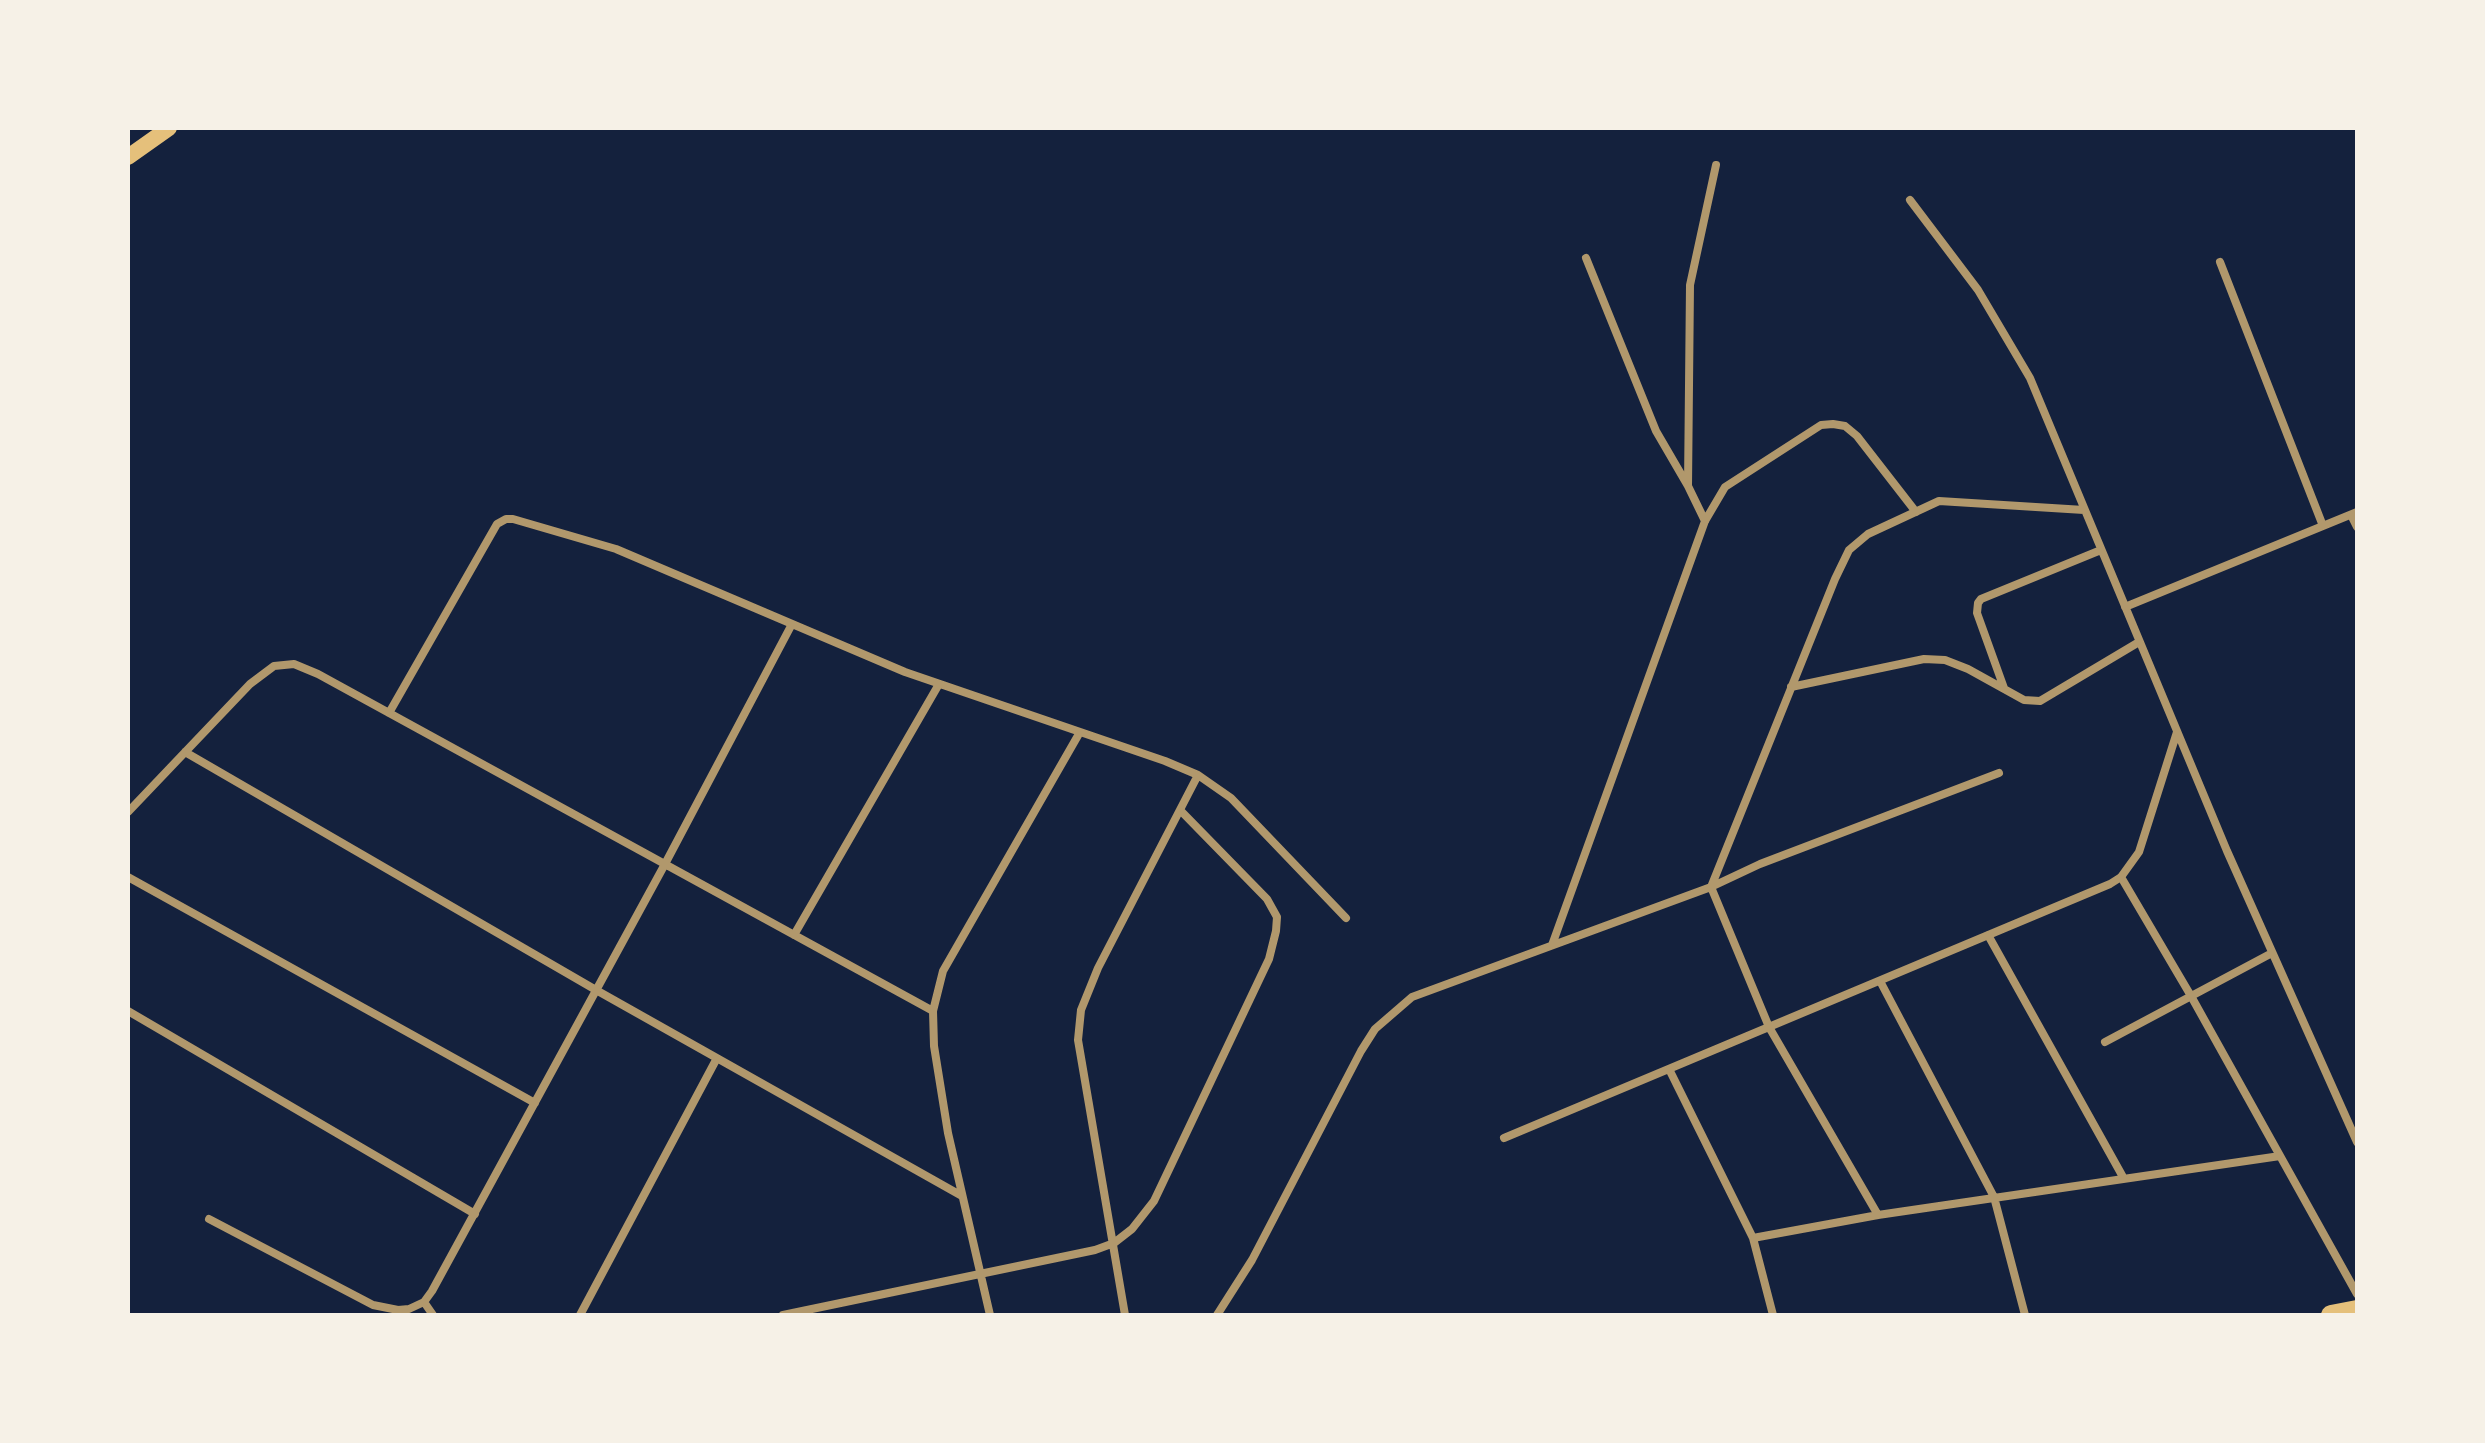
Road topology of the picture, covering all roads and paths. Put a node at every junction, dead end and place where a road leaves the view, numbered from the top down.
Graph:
1 (169, 128) edge
2 (128, 157) edge
3 (1716, 165) dead end
4 (1910, 200) dead end
5 (1586, 258) dead end
6 (2220, 262) dead end
7 (1688, 486) junction
8 (2084, 510) junction
9 (1916, 512) junction
10 (2354, 513) edge
11 (1705, 521) junction
12 (2323, 526) junction
13 (2357, 527) edge
14 (2101, 550) junction
15 (2125, 607) junction
16 (792, 624) junction
17 (2139, 642) junction
18 (939, 684) junction
19 (1791, 687) junction
20 (2005, 689) junction
21 (389, 713) junction
22 (2177, 731) junction
23 (1080, 732) junction
24 (185, 752) junction
25 (1999, 773) dead end
26 (1198, 775) junction
27 (1180, 810) junction
28 (128, 812) edge
29 (665, 864) junction
30 (128, 877) edge
31 (2121, 877) junction
32 (1711, 887) junction
33 (1346, 918) dead end
34 (794, 935) junction
35 (1988, 935) junction
36 (1552, 945) junction
37 (2272, 953) junction
38 (1880, 981) junction
39 (596, 990) junction
40 (2191, 996) junction
41 (128, 1011) edge
42 (933, 1011) junction
43 (1769, 1027) junction
44 (2105, 1042) dead end
45 (717, 1058) junction
46 (1669, 1069) junction
47 (535, 1103) junction
48 (1504, 1138) dead end
49 (2357, 1142) edge
50 (2280, 1156) junction
51 (2123, 1177) junction
52 (962, 1196) junction
53 (1994, 1197) junction
54 (475, 1214) junction
55 (1878, 1215) junction
56 (209, 1219) dead end
57 (1753, 1238) junction
58 (1114, 1243) junction
59 (980, 1273) junction
60 (2357, 1294) edge
61 (424, 1302) junction
62 (2357, 1310) edge
63 (433, 1315) edge
64 (580, 1315) edge
65 (783, 1315) edge
66 (990, 1315) edge
67 (1125, 1315) edge
68 (1217, 1315) edge
69 (1773, 1315) edge
70 (2025, 1315) edge
71 (2331, 1315) edge

1 - 2 main road
3 - 7 street
4 - 8 street
5 - 7 street
6 - 12 street
7 - 11 street
8 - 9 street
8 - 14 street
9 - 11 street
9 - 19 street
10 - 12 street
10 - 13 street
11 - 36 street
12 - 15 street
14 - 15 street
14 - 20 street
15 - 17 street
16 - 18 street
16 - 21 street
16 - 29 street
17 - 20 street
17 - 22 street
18 - 23 street
18 - 34 street
19 - 20 street
19 - 32 street
21 - 24 street
21 - 29 street
22 - 31 street
22 - 37 street
23 - 26 street
23 - 42 street
24 - 28 street
24 - 39 street
25 - 32 street
26 - 27 street
26 - 33 street
27 - 58 street
27 - 58 street
29 - 34 street
29 - 39 street
30 - 47 street
31 - 35 street
31 - 40 street
32 - 36 street
32 - 43 street
34 - 42 street
35 - 38 street
35 - 51 street
36 - 68 street
37 - 40 street
37 - 49 street
38 - 43 street
38 - 53 street
39 - 45 street
39 - 47 street
40 - 44 street
40 - 50 street
41 - 54 street
42 - 52 street
43 - 46 street
43 - 55 street
45 - 52 street
45 - 64 street
46 - 48 street
46 - 57 street
47 - 54 street
50 - 51 street
50 - 60 street
51 - 53 street
52 - 59 street
53 - 55 street
53 - 70 street
54 - 61 street
55 - 57 street
56 - 61 street
57 - 69 street
58 - 59 street
58 - 67 street
59 - 65 street
59 - 66 street
61 - 63 street
62 - 71 highway

